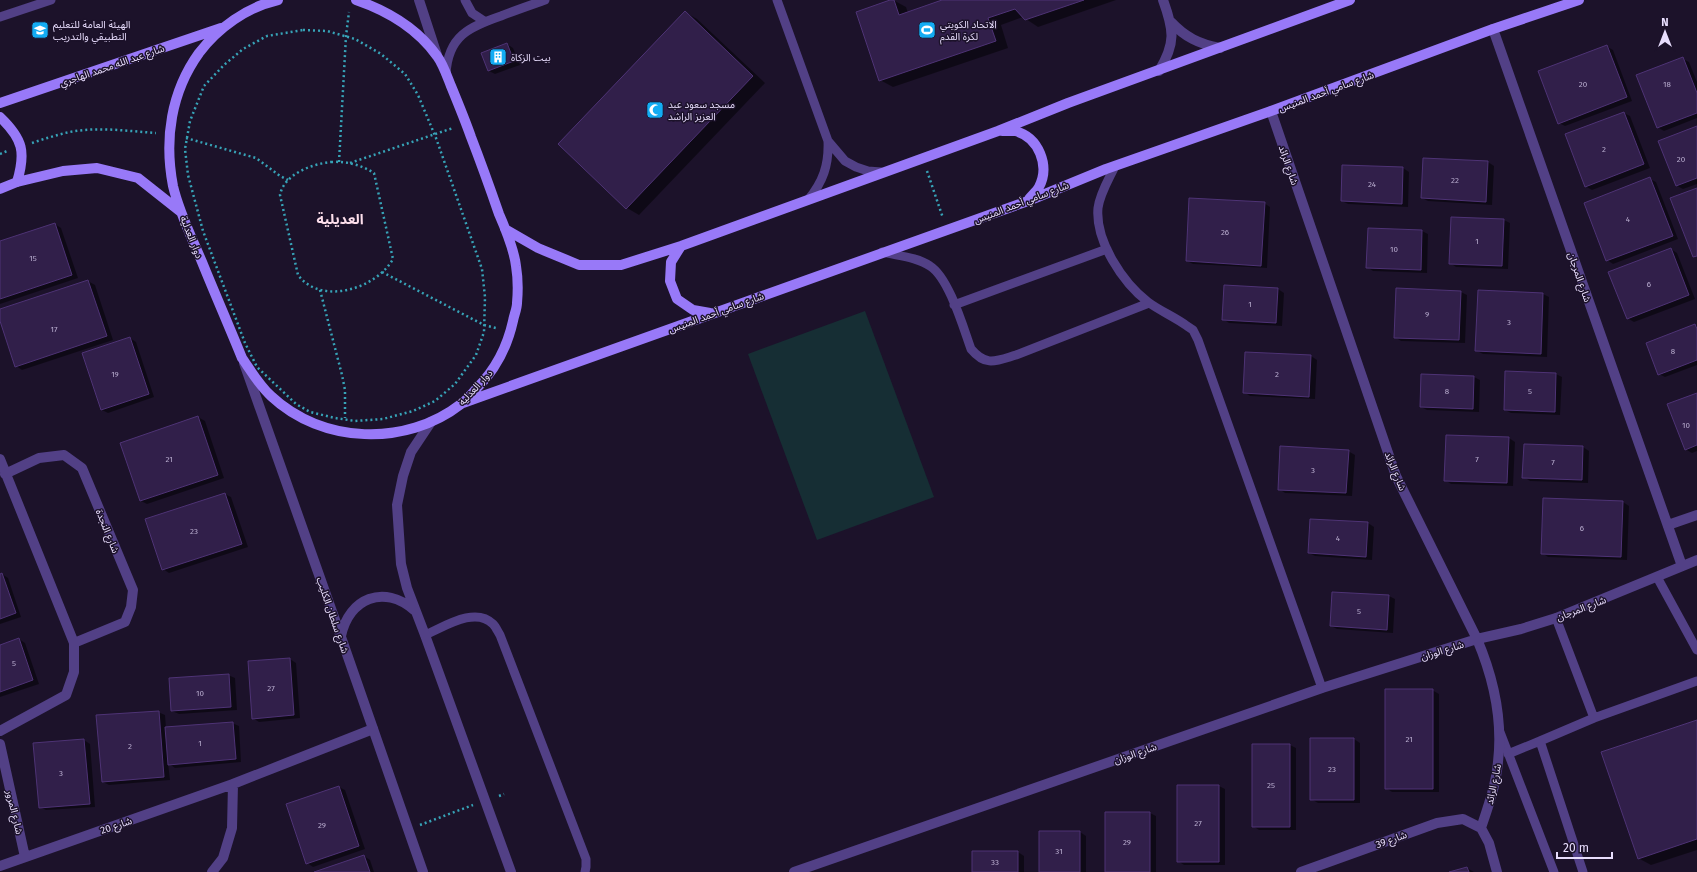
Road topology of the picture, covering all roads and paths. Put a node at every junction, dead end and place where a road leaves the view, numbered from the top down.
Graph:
1 (51, 0) edge
2 (257, 0) edge
3 (278, 0) edge
4 (419, 0) edge
5 (465, 0) edge
6 (546, 0) edge
7 (777, 0) edge
8 (1163, 0) edge
9 (1350, 0) edge
10 (1579, 0) edge
11 (353, 4) edge
12 (247, 12) junction
13 (0, 17) edge
14 (484, 22) junction
15 (1171, 22) junction
16 (225, 26) junction
17 (1493, 29) junction
18 (346, 36) junction
19 (1220, 48) junction
20 (438, 57) junction
21 (1159, 70) junction
22 (446, 75) junction
23 (0, 103) edge
24 (1271, 111) junction
25 (0, 117) edge
26 (466, 124) junction
27 (998, 131) junction
28 (434, 134) junction
29 (169, 135) junction
30 (187, 138) junction
31 (828, 142) junction
32 (21, 146) junction
33 (0, 154) edge
34 (922, 158) junction
35 (339, 162) junction
36 (349, 163) junction
37 (1115, 166) junction
38 (881, 172) junction
39 (288, 180) junction
40 (17, 182) junction
41 (0, 189) edge
42 (808, 200) junction
43 (1028, 201) junction
44 (181, 212) junction
45 (505, 229) junction
46 (947, 230) junction
47 (682, 246) junction
48 (1107, 249) junction
49 (882, 252) junction
50 (382, 272) junction
51 (320, 290) junction
52 (1150, 303) junction
53 (954, 305) junction
54 (712, 313) junction
55 (484, 325) junction
56 (511, 331) junction
57 (242, 358) junction
58 (463, 403) junction
59 (345, 420) junction
60 (431, 422) junction
61 (343, 432) junction
62 (2, 466) edge
63 (1697, 515) edge
64 (1668, 525) junction
65 (1697, 560) edge
66 (1682, 566) junction
67 (1657, 577) junction
68 (416, 611) junction
69 (1556, 618) junction
70 (425, 635) junction
71 (341, 637) junction
72 (1477, 639) junction
73 (74, 643) junction
74 (1697, 650) edge
75 (1697, 681) edge
76 (1322, 688) junction
77 (1594, 718) junction
78 (373, 729) junction
79 (1499, 729) junction
80 (0, 731) edge
81 (1540, 741) junction
82 (0, 744) edge
83 (1508, 754) junction
84 (233, 784) junction
85 (504, 794) dead end
86 (484, 801) junction
87 (1481, 828) junction
88 (408, 830) junction
89 (25, 857) junction
90 (0, 866) edge
91 (212, 872) edge
92 (423, 872) edge
93 (511, 872) edge
94 (585, 872) edge
95 (794, 872) edge
96 (1300, 872) edge
97 (1497, 872) edge
98 (1554, 872) edge
99 (1583, 872) edge

1 - 13 lane
2 - 12 street
3 - 12 main road, دوار العدلية
4 - 20 street
5 - 14 lane
6 - 14 lane
7 - 31 lane
8 - 15 street
9 - 19 main road
10 - 17 main road, شارع سامي أحمد المنيس
11 - 18 path
11 - 20 main road, دوار العدلية
12 - 16 main road, دوار العدلية
14 - 22 lane
15 - 19 street
15 - 21 street
16 - 23 main road, شارع عبد الله محمد الهاجري
16 - 29 main road, دوار العدلية
17 - 24 main road, شارع سامي أحمد المنيس
17 - 64 street, شارع المرجان
18 - 28 path
18 - 30 path
18 - 35 path
19 - 21 main road
20 - 22 main road, دوار العدلية
21 - 27 main road
22 - 26 main road, دوار العدلية
24 - 37 main road, شارع سامي أحمد المنيس
24 - 72 street, شارع الرائد
25 - 32 main road
26 - 28 path
26 - 45 main road, دوار العدلية
27 - 34 main road
27 - 43 main road
28 - 36 path
28 - 55 path
29 - 30 path
29 - 32 path
29 - 44 main road, دوار العدلية
30 - 39 path
30 - 59 path
31 - 38 lane
31 - 42 lane
32 - 33 path
32 - 40 main road
34 - 38 main road
34 - 46 path
35 - 36 path
35 - 39 path
36 - 50 path
37 - 43 main road, شارع سامي أحمد المنيس
37 - 48 lane
38 - 42 main road
39 - 51 path
40 - 41 main road
40 - 44 main road
42 - 47 main road
43 - 46 main road, شارع سامي أحمد المنيس
44 - 57 main road, دوار العدلية
45 - 47 main road
45 - 56 main road, دوار العدلية
46 - 49 main road, شارع سامي أحمد المنيس
47 - 54 main road
48 - 52 lane
48 - 53 lane
49 - 53 lane
49 - 54 main road, شارع سامي أحمد المنيس
50 - 51 path
50 - 55 path
51 - 59 path
52 - 53 lane
52 - 76 lane
54 - 58 main road, شارع سامي أحمد المنيس
55 - 56 path
55 - 59 path
56 - 58 main road, دوار العدلية
57 - 61 main road, دوار العدلية
57 - 71 street, شارع سلطان الكليب
58 - 60 main road, دوار العدلية
59 - 61 path
60 - 61 main road, دوار العدلية
60 - 68 street
62 - 73 street, شارع النجدة
62 - 73 street, شارع النجدة
63 - 64 street
64 - 66 street, شارع المرجان
65 - 66 street, شارع المرجان
66 - 67 street, شارع المرجان
67 - 69 street, شارع المرجان
67 - 74 lane
68 - 70 street
68 - 71 street
69 - 72 street, شارع المرجان
69 - 77 lane
70 - 86 street
70 - 94 lane
71 - 78 street, شارع سلطان الكليب
72 - 76 street, شارع الوزان
72 - 79 street, شارع الرائد
73 - 80 street, شارع النجدة
75 - 77 lane
76 - 95 street, شارع الوزان
77 - 81 lane
78 - 84 street, شارع 20
78 - 88 street, شارع سلطان الكليب
79 - 83 lane
79 - 87 street, شارع الرائد
81 - 83 lane
81 - 99 lane
82 - 89 street, شارع المرور
83 - 98 lane
84 - 89 street, شارع 20
84 - 91 street
85 - 86 path
86 - 88 path
86 - 93 street
87 - 96 street, شارع 39
87 - 97 street
88 - 92 street, شارع سلطان الكليب
89 - 90 street, شارع 20

